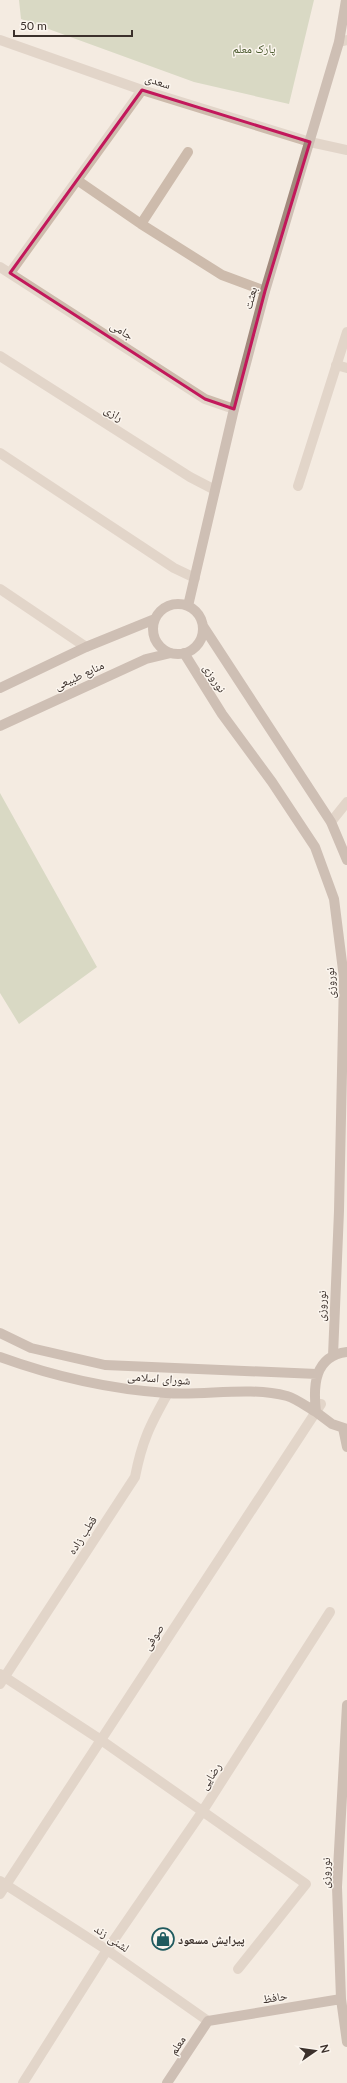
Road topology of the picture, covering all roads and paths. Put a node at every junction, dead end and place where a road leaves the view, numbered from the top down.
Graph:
1 (346, 0) edge
2 (0, 40) edge
3 (343, 41) edge
4 (142, 90) junction
5 (310, 142) junction
6 (347, 150) edge
7 (188, 152) dead end
8 (77, 180) junction
9 (141, 224) junction
10 (0, 267) edge
11 (10, 274) junction
12 (265, 291) junction
13 (347, 332) edge
14 (0, 356) edge
15 (336, 365) junction
16 (347, 368) edge
17 (234, 409) junction
18 (0, 453) edge
19 (298, 486) dead end
20 (215, 490) junction
21 (195, 578) junction
22 (0, 589) edge
23 (188, 606) junction
24 (155, 619) junction
25 (203, 626) junction
26 (86, 647) junction
27 (171, 653) junction
28 (184, 653) junction
29 (0, 688) edge
30 (0, 726) edge
31 (347, 802) edge
32 (331, 822) junction
33 (347, 860) edge
34 (0, 1333) edge
35 (347, 1352) edge
36 (333, 1356) junction
37 (0, 1357) edge
38 (317, 1374) junction
39 (168, 1393) junction
40 (319, 1408) junction
41 (345, 1429) edge
42 (347, 1447) edge
43 (330, 1612) dead end
44 (2, 1678) edge
45 (347, 1704) edge
46 (101, 1740) junction
47 (202, 1812) junction
48 (3, 1883) edge
49 (0, 1894) edge
50 (108, 1950) junction
51 (238, 1969) dead end
52 (344, 1999) edge
53 (208, 2021) junction
54 (347, 2042) edge
55 (23, 2083) edge
56 (167, 2083) edge

1 - 3 street, بعثت
2 - 4 street, سعدی
3 - 5 street, بعثت
4 - 5 street, سعدی
4 - 8 street
5 - 6 street, سعدی
5 - 12 street, بعثت
7 - 9 street
8 - 9 street
8 - 11 street
9 - 12 street
10 - 11 street, جامی
11 - 17 street, جامی
12 - 17 street, بعثت
13 - 15 street
14 - 20 street, رازی
15 - 16 street
15 - 19 street
17 - 20 street, بعثت
18 - 21 street
20 - 21 street, بعثت
21 - 23 street, بعثت
22 - 26 street
23 - 24 street
23 - 25 street
24 - 26 street, منابع طبیعی
24 - 27 street
25 - 28 street
25 - 32 street, نوروزی
26 - 29 street, منابع طبیعی
27 - 28 street
27 - 30 street, منابع طبیعی
28 - 36 street, نوروزی
31 - 32 street
32 - 33 street, نوروزی
34 - 38 street, شورای اسلامی
35 - 36 street
36 - 38 street
37 - 39 street, شورای اسلامی
38 - 40 street
39 - 40 street, شورای اسلامی
39 - 44 street, قطب زاده
40 - 41 street, شورای اسلامی
40 - 46 street, صوفی
41 - 42 street
43 - 47 street, رضایی
44 - 46 street
45 - 52 street, نوروزی
46 - 47 street
46 - 48 street, صوفی
47 - 50 street, رضایی
47 - 51 street
48 - 49 street, صوفی
48 - 50 street, لشنی زند
50 - 53 street, لشنی زند
50 - 55 street, رضایی
52 - 53 street, حافظ
52 - 54 street, نوروزی
53 - 56 street, معلم

